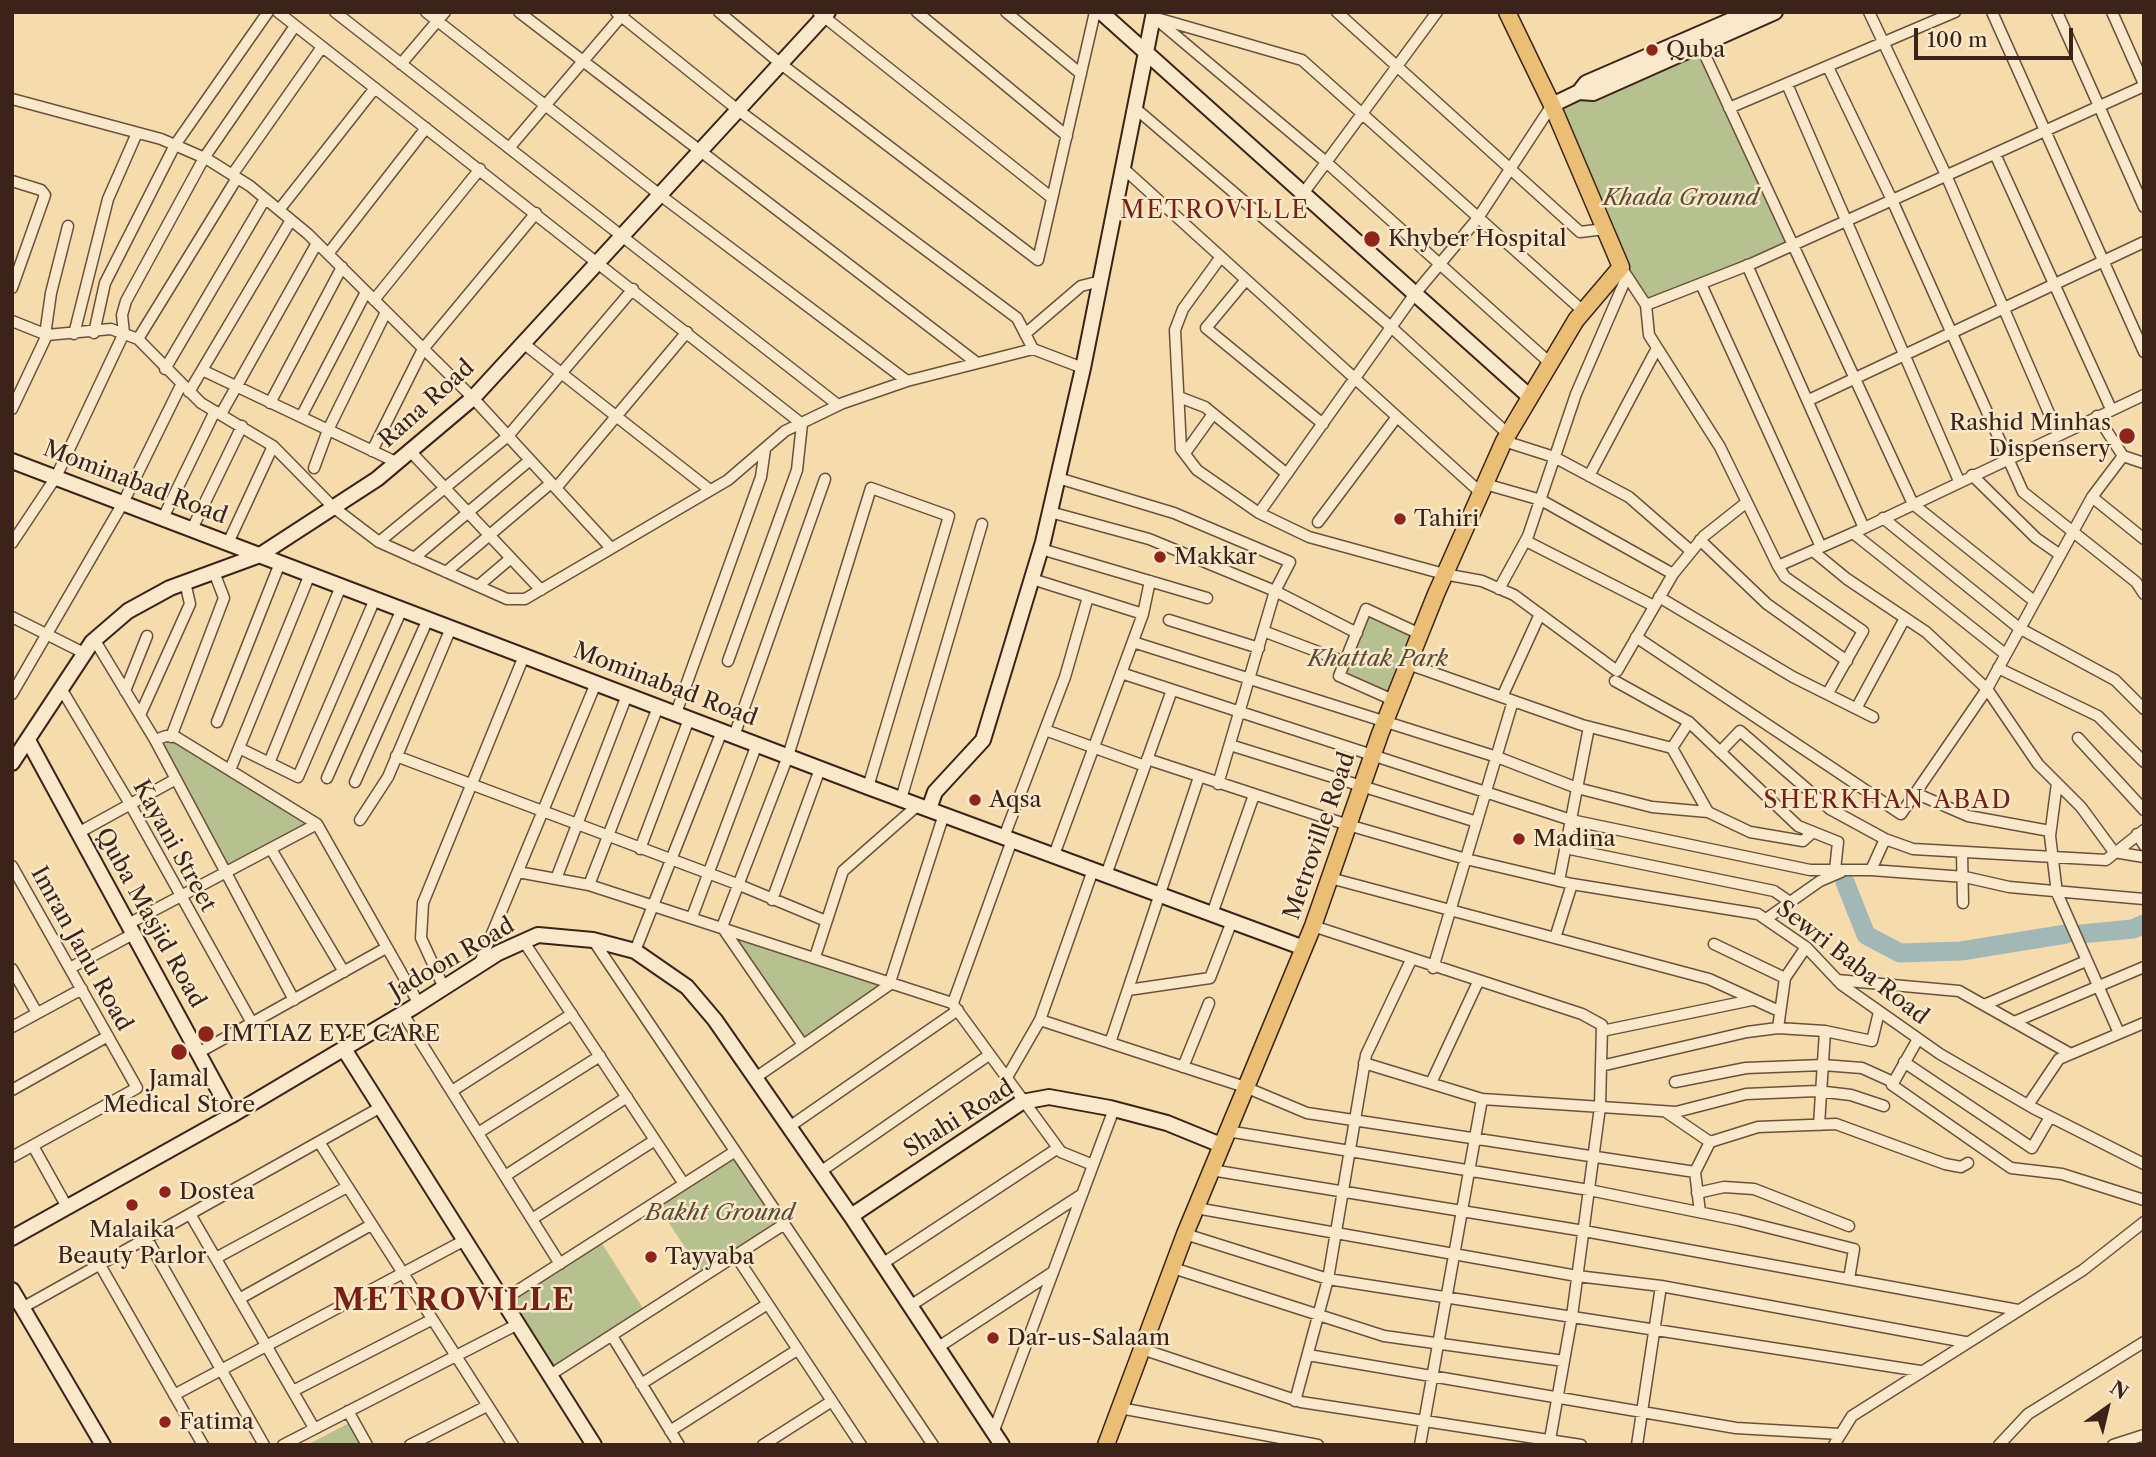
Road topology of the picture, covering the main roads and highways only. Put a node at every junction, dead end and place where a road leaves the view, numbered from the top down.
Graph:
1 (1507, 12) edge
2 (1106, 1445) edge

1 - 2 main road, Metroville Road

